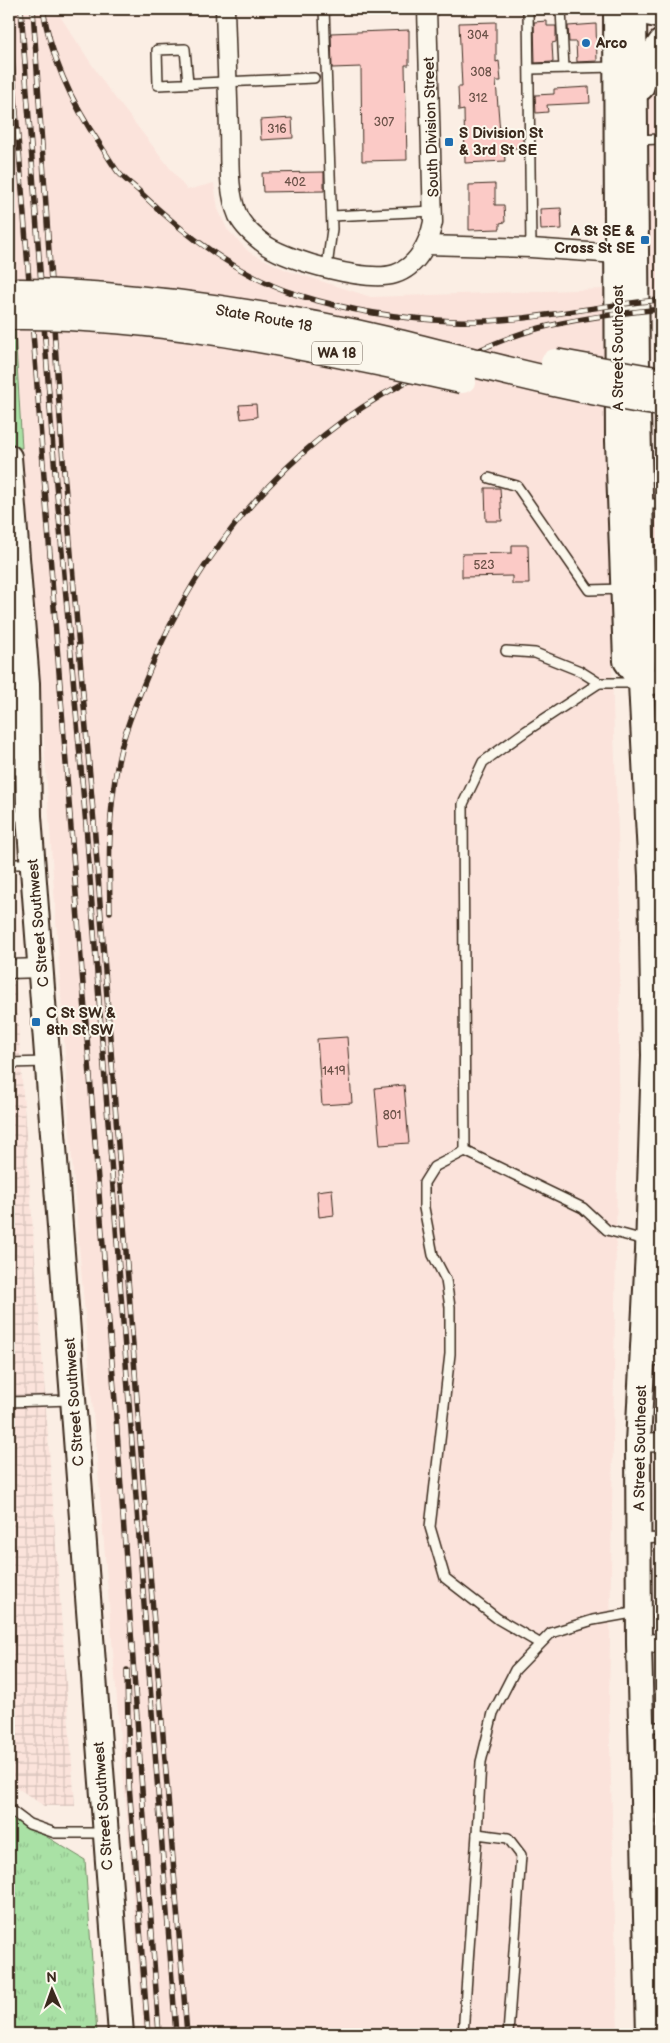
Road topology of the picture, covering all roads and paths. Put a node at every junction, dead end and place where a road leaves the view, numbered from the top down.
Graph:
1 (225, 9) edge
2 (324, 9) edge
3 (427, 9) edge
4 (528, 9) edge
5 (561, 9) edge
6 (629, 9) edge
7 (661, 16) edge
8 (661, 42) edge
9 (617, 67) junction
10 (564, 68) junction
11 (530, 69) junction
12 (314, 78) dead end
13 (227, 81) junction
14 (188, 83) junction
15 (634, 106) junction
16 (661, 139) edge
17 (634, 140) junction
18 (434, 211) junction
19 (332, 216) junction
20 (426, 245) junction
21 (531, 248) junction
22 (617, 254) junction
23 (327, 267) junction
24 (9, 293) edge
25 (9, 315) edge
26 (390, 342) junction
27 (9, 346) edge
28 (661, 382) edge
29 (661, 402) edge
30 (10, 413) dead end
31 (661, 419) edge
32 (9, 457) edge
33 (489, 478) dead end
34 (650, 504) edge
35 (623, 589) junction
36 (506, 651) dead end
37 (651, 682) edge
38 (599, 683) junction
39 (9, 703) edge
40 (18, 770) edge
41 (19, 816) edge
42 (9, 864) edge
43 (33, 864) junction
44 (656, 876) edge
45 (657, 958) edge
46 (42, 968) junction
47 (9, 969) edge
48 (658, 1055) edge
49 (49, 1062) junction
50 (9, 1063) edge
51 (465, 1151) junction
52 (656, 1171) edge
53 (653, 1248) edge
54 (652, 1362) edge
55 (74, 1400) junction
56 (9, 1402) edge
57 (661, 1442) edge
58 (638, 1443) junction
59 (650, 1538) edge
60 (639, 1612) junction
61 (539, 1643) junction
62 (650, 1644) edge
63 (651, 1727) edge
64 (9, 1809) edge
65 (105, 1833) junction
66 (652, 1833) edge
67 (477, 1834) junction
68 (653, 2031) edge
69 (121, 2034) edge
70 (463, 2034) edge
71 (508, 2034) edge

1 - 13 street
2 - 19 lane
3 - 18 street, South Division Street
4 - 11 lane
5 - 10 lane
6 - 7 main road
6 - 9 main road, A Street Southeast
6 - 15 main road, A Street Southeast
8 - 15 main road
9 - 10 lane
9 - 22 main road, A Street Southeast
10 - 11 lane
11 - 21 lane
12 - 13 lane
13 - 14 lane
13 - 23 street
14 - 14 lane
15 - 17 main road, A Street Southeast
16 - 17 lane
17 - 34 main road, A Street Southeast
18 - 19 lane
18 - 20 street, South Division Street
19 - 23 lane
20 - 21 street
20 - 23 street
21 - 22 street
22 - 35 main road, A Street Southeast
24 - 26 highway, State Route 18 / WA 18, bridge
25 - 31 highway, State Route 18 / WA 18, bridge
26 - 28 highway, bridge
26 - 29 highway, State Route 18 / WA 18, bridge
27 - 30 path
32 - 40 main road, C Street Southwest
33 - 35 lane
34 - 37 main road, A Street Southeast
35 - 37 main road, A Street Southeast
36 - 38 lane
37 - 38 lane
37 - 44 main road, A Street Southeast
38 - 51 lane
39 - 40 main road, C Street Southwest
40 - 41 main road, C Street Southwest
41 - 43 main road, C Street Southwest
42 - 43 lane
43 - 46 main road, C Street Southwest
44 - 45 main road, A Street Southeast
45 - 48 main road, A Street Southeast
46 - 47 street
46 - 49 main road, C Street Southwest
48 - 52 main road, A Street Southeast
49 - 50 lane
49 - 55 main road, C Street Southwest
51 - 53 lane
51 - 61 lane
52 - 53 main road, A Street Southeast
53 - 54 main road, A Street Southeast
54 - 58 main road, A Street Southeast
55 - 56 lane
55 - 65 main road, C Street Southwest
57 - 58 street
58 - 59 main road, A Street Southeast
59 - 60 main road, A Street Southeast
60 - 61 lane
60 - 62 main road, A Street Southeast
61 - 67 lane
62 - 63 main road, A Street Southeast
63 - 66 main road, A Street Southeast
64 - 65 lane
65 - 69 main road, C Street Southwest
66 - 68 main road, A Street Southeast
67 - 70 lane
67 - 71 lane

